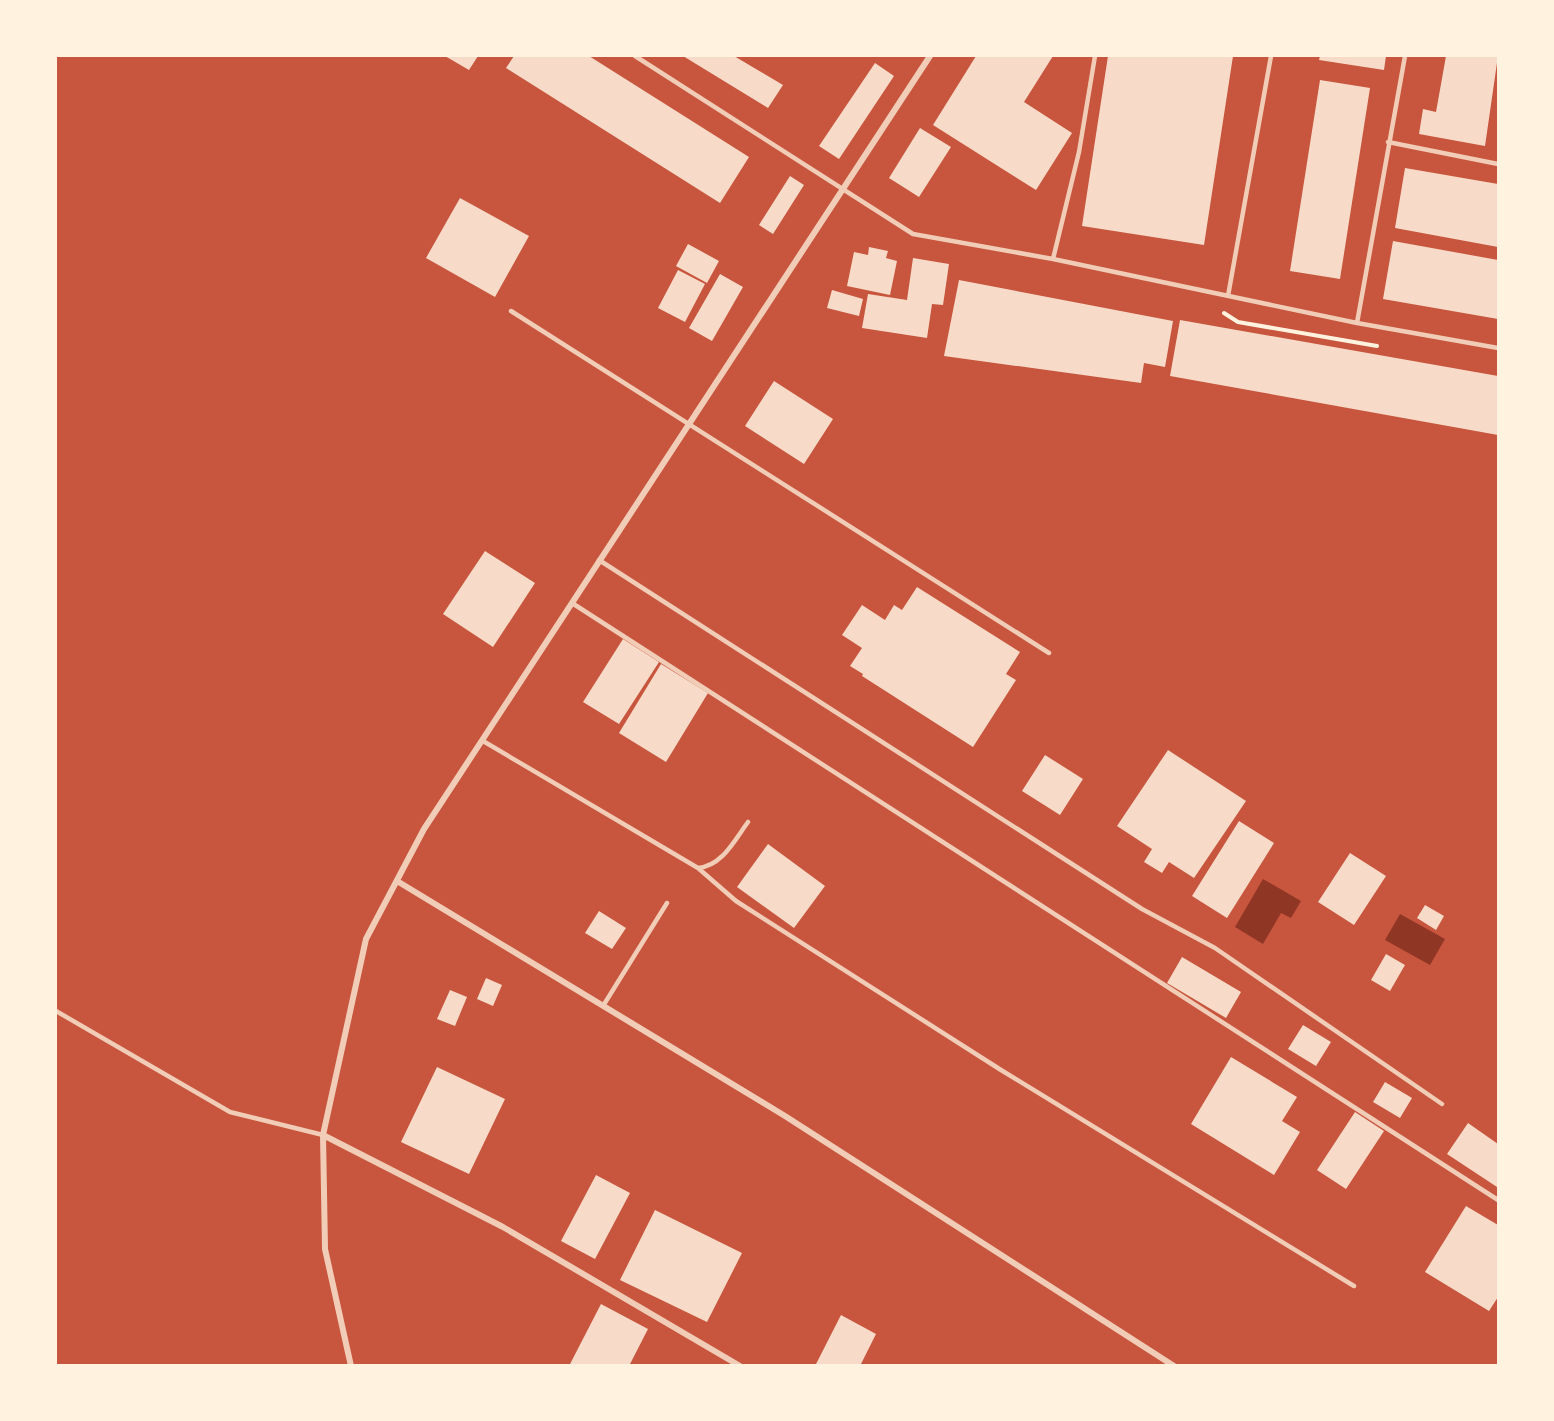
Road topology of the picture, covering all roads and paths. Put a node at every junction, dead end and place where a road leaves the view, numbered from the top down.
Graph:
1 (634, 56) edge
2 (930, 56) edge
3 (1095, 56) edge
4 (1270, 56) edge
5 (1405, 56) edge
6 (1388, 142) junction
7 (1498, 164) edge
8 (843, 188) junction
9 (1053, 259) junction
10 (1228, 296) junction
11 (511, 311) dead end
12 (1357, 323) junction
13 (1498, 348) edge
14 (690, 426) junction
15 (599, 560) junction
16 (572, 603) junction
17 (1049, 652) dead end
18 (483, 741) junction
19 (748, 822) dead end
20 (698, 868) junction
21 (397, 881) junction
22 (667, 903) dead end
23 (603, 1006) junction
24 (56, 1011) edge
25 (1442, 1104) dead end
26 (322, 1135) junction
27 (1498, 1200) edge
28 (1354, 1286) dead end
29 (351, 1365) edge
30 (740, 1365) edge
31 (1174, 1365) edge

1 - 8 lane
2 - 8 street
3 - 9 lane
4 - 10 lane
5 - 6 lane
6 - 7 lane
6 - 12 lane
8 - 9 lane
8 - 14 street
9 - 10 lane
10 - 12 lane
11 - 14 lane
12 - 13 lane
14 - 15 street
14 - 17 lane
15 - 16 street
15 - 25 lane
16 - 18 street
16 - 27 lane
18 - 20 lane
18 - 21 street
19 - 20 lane
20 - 28 lane
21 - 23 street
21 - 26 street
22 - 23 lane
23 - 31 street
24 - 26 lane
26 - 29 street
26 - 30 street

